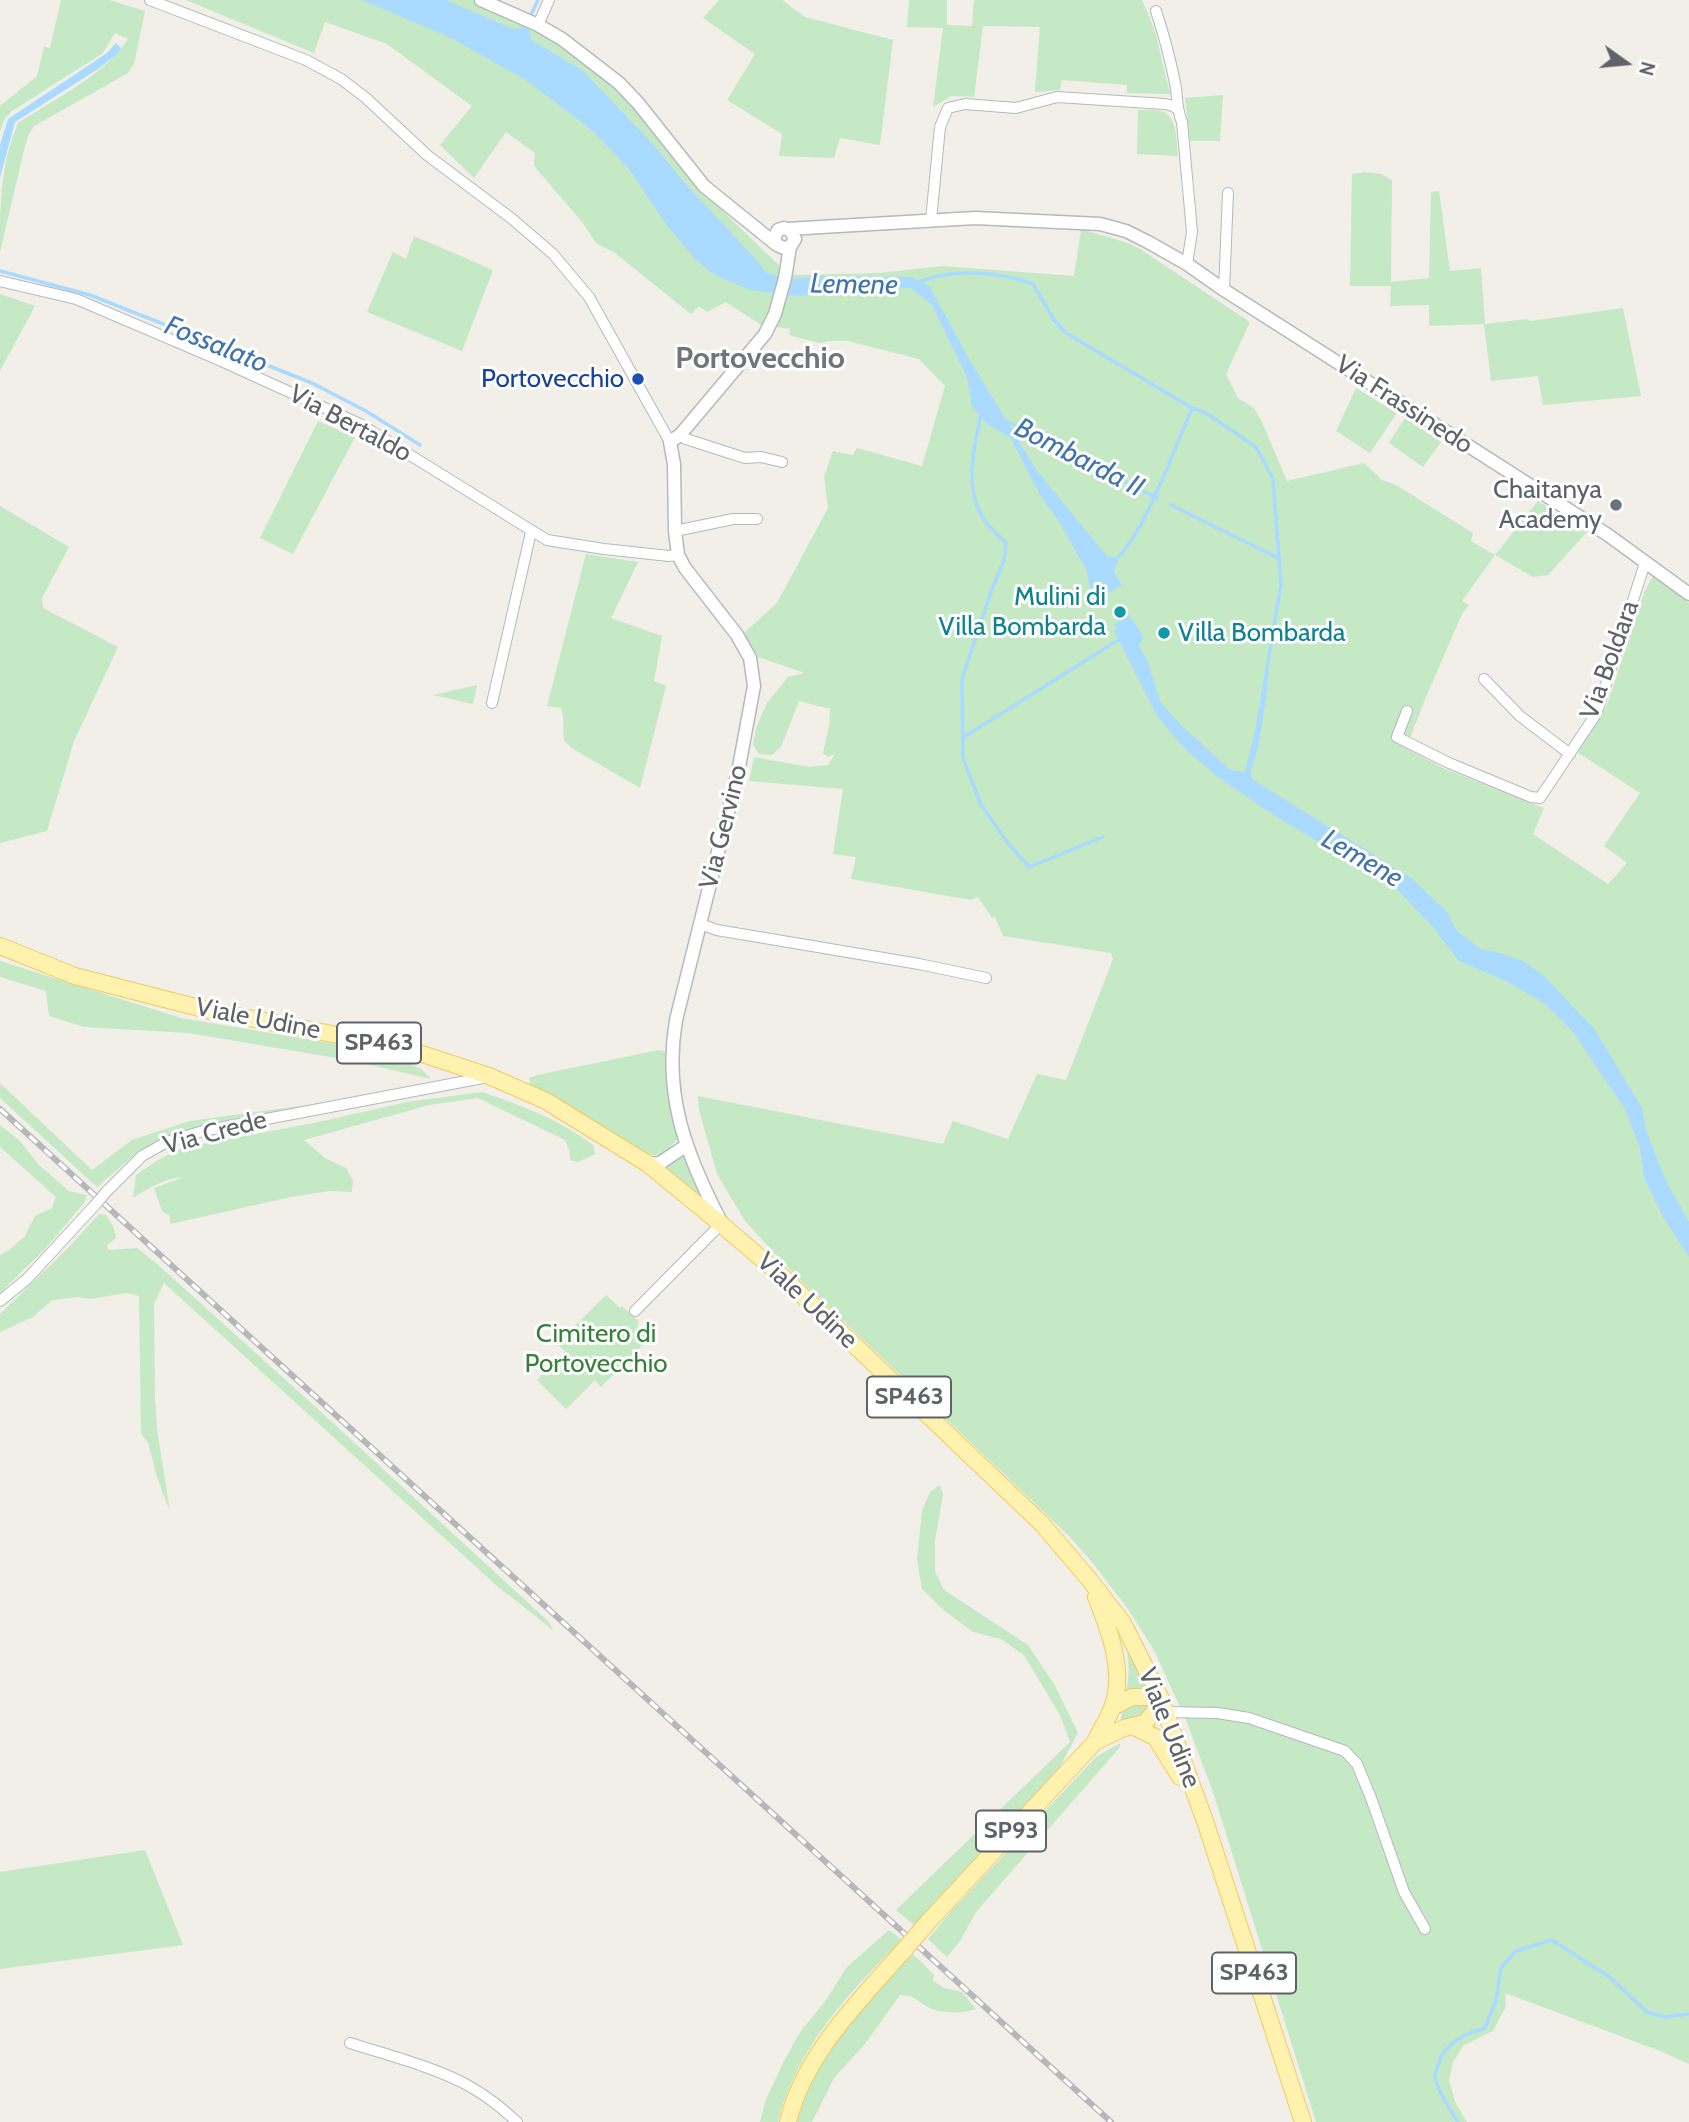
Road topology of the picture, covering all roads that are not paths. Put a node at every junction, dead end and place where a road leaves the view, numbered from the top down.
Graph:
1 (150, 0) edge
2 (481, 0) edge
3 (549, 0) edge
4 (1156, 11) dead end
5 (530, 22) junction
6 (1176, 108) junction
7 (1228, 193) dead end
8 (930, 220) junction
9 (755, 226) junction
10 (812, 228) junction
11 (784, 229) junction
12 (785, 245) junction
13 (1187, 264) junction
14 (0, 281) edge
15 (1224, 290) junction
16 (675, 439) junction
17 (782, 462) dead end
18 (757, 519) dead end
19 (675, 531) junction
20 (531, 532) junction
21 (673, 555) junction
22 (1645, 563) junction
23 (1689, 594) edge
24 (1484, 679) dead end
25 (492, 703) dead end
26 (1407, 711) dead end
27 (1570, 754) junction
28 (700, 924) junction
29 (0, 946) edge
30 (986, 978) dead end
31 (489, 1076) junction
32 (687, 1145) junction
33 (648, 1164) junction
34 (721, 1224) junction
35 (0, 1301) edge
36 (635, 1311) dead end
37 (1088, 1578) junction
38 (1163, 1705) junction
39 (1113, 1707) junction
40 (1134, 1727) junction
41 (1095, 1742) junction
42 (1206, 1824) junction
43 (1425, 1929) dead end
44 (350, 2043) dead end
45 (517, 2122) edge
46 (788, 2122) edge
47 (1303, 2122) edge

1 - 16 street
2 - 5 street
3 - 5 street
4 - 6 street
5 - 9 street
6 - 8 street
6 - 13 street
7 - 15 street
8 - 10 street, Via Frassinedo
8 - 13 street, Via Frassinedo
9 - 11 street, Via Frassinedo
9 - 12 street
10 - 11 street, Via Frassinedo
10 - 12 street
11 - 12 street
11 - 12 street
12 - 16 street
13 - 15 street, Via Frassinedo
14 - 20 street, Via Bertaldo
15 - 22 street, Via Frassinedo
16 - 17 street
16 - 19 street, Via Gervino
18 - 19 street
19 - 21 street, Via Gervino
20 - 21 street, Via Bertaldo
20 - 25 street
21 - 28 street, Via Gervino
22 - 23 street, Via Frassinedo
22 - 27 street, Via Boldara
24 - 27 street, Via Boldara
26 - 27 street, Via Boldara
28 - 30 street
28 - 32 street, Via Gervino
29 - 31 main road, Viale Udine / SP463
31 - 33 main road, Viale Udine / SP463
31 - 35 street, Via Crede, bridge
32 - 33 street
32 - 34 street, Via Gervino
33 - 34 main road, Viale Udine / SP463
34 - 36 street
34 - 37 main road, Viale Udine / SP463
37 - 38 main road, Viale Udine / SP463
37 - 39 main road, SP93
38 - 39 main road
38 - 40 main road, SP93
38 - 42 main road, Viale Udine / SP463
38 - 43 street
39 - 41 main road, SP93
40 - 41 main road, SP93
40 - 42 main road
41 - 46 main road, SP93, bridge
42 - 47 main road, Viale Udine / SP463
44 - 45 street

